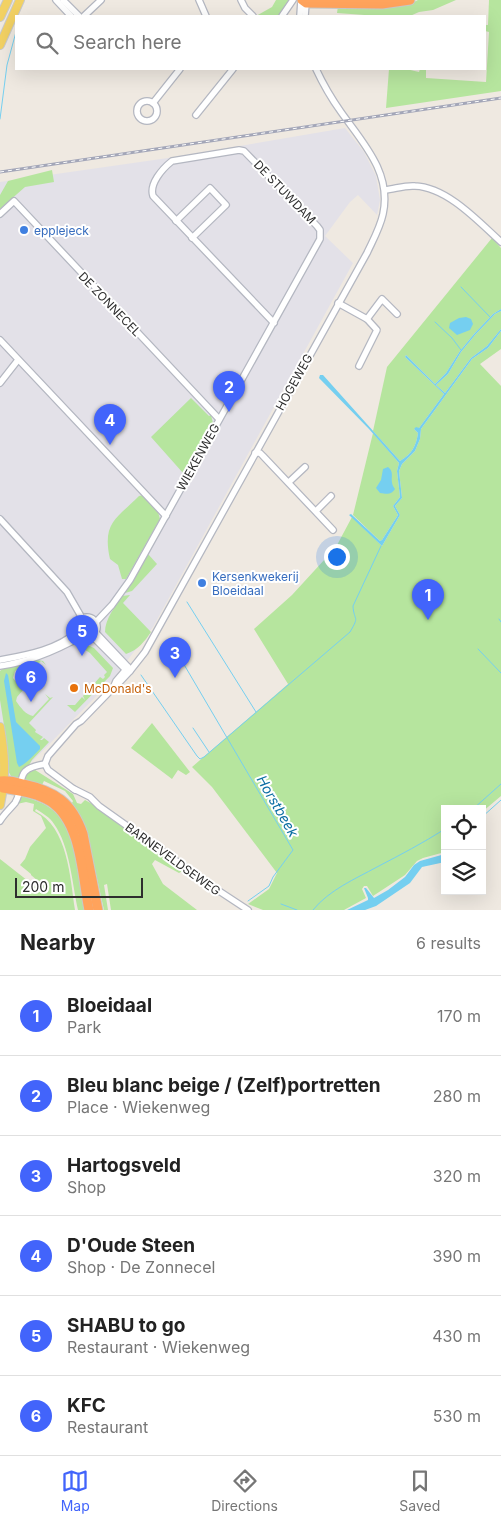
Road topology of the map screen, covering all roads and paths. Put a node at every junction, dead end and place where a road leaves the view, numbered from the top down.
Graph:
1 (8, 0) edge
2 (20, 0) edge
3 (56, 0) edge
4 (63, 0) edge
5 (101, 0) edge
6 (199, 0) edge
7 (241, 0) edge
8 (293, 0) edge
9 (343, 0) edge
10 (390, 0) edge
11 (410, 0) edge
12 (304, 1) edge
13 (70, 15) edge
14 (78, 15) edge
15 (85, 15) edge
16 (206, 15) edge
17 (253, 15) edge
18 (283, 15) edge
19 (300, 15) edge
20 (305, 15) edge
21 (0, 18) edge
22 (0, 46) edge
23 (179, 70) edge
24 (232, 70) edge
25 (317, 70) edge
26 (154, 103) dead end
27 (196, 115) dead end
28 (384, 190) junction
29 (0, 214) edge
30 (176, 221) junction
31 (321, 235) joint
32 (192, 238) junction
33 (501, 242) edge
34 (338, 303) junction
35 (398, 314) dead end
36 (367, 319) junction
37 (274, 323) junction
38 (0, 340) edge
39 (18, 360) junction
40 (359, 366) dead end
41 (0, 383) edge
42 (219, 419) junction
43 (255, 453) junction
44 (304, 467) dead end
45 (289, 482) junction
46 (331, 496) dead end
47 (316, 511) junction
48 (166, 516) junction
49 (0, 519) edge
50 (333, 530) dead end
51 (82, 618) junction
52 (96, 622) junction
53 (80, 633) junction
54 (94, 634) junction
55 (0, 660) edge
56 (0, 666) edge
57 (128, 669) junction
58 (0, 727) edge
59 (45, 764) junction
60 (2, 784) edge
61 (19, 787) junction
62 (0, 805) edge
63 (0, 821) edge
64 (89, 910) edge
65 (98, 910) edge
66 (248, 910) edge

1 - 21 main road
2 - 22 main road
3 - 13 street
4 - 14 street
5 - 15 street
6 - 16 street
7 - 17 street
8 - 18 street
9 - 10 highway
11 - 12 highway
12 - 19 street
12 - 20 street
23 - 26 street
24 - 27 street
25 - 28 street, HOGEWEG
28 - 33 street
28 - 34 street, HOGEWEG
29 - 42 street, DE ZONNECEL
30 - 31 street, DE STUWDAM
30 - 32 street, DE STUWDAM
30 - 32 street
31 - 37 street, WIEKENWEG
32 - 37 street, DE STUWDAM
34 - 36 street
34 - 43 street, HOGEWEG
35 - 36 street
36 - 40 street
37 - 42 street, WIEKENWEG
38 - 39 street
39 - 41 street
39 - 48 street
42 - 48 street, WIEKENWEG
43 - 45 street
43 - 57 street, HOGEWEG
44 - 45 street
45 - 47 street
46 - 47 street
47 - 50 street
48 - 52 street, WIEKENWEG
49 - 51 street
51 - 52 street
51 - 53 street
52 - 54 street
53 - 54 street
53 - 55 street
53 - 56 street
54 - 57 street
57 - 59 street, HOGEWEG
58 - 60 main road
59 - 61 street
59 - 66 street, BARNEVELDSEWEG
60 - 61 highway
60 - 62 main road
61 - 63 street
61 - 64 highway
61 - 65 highway

